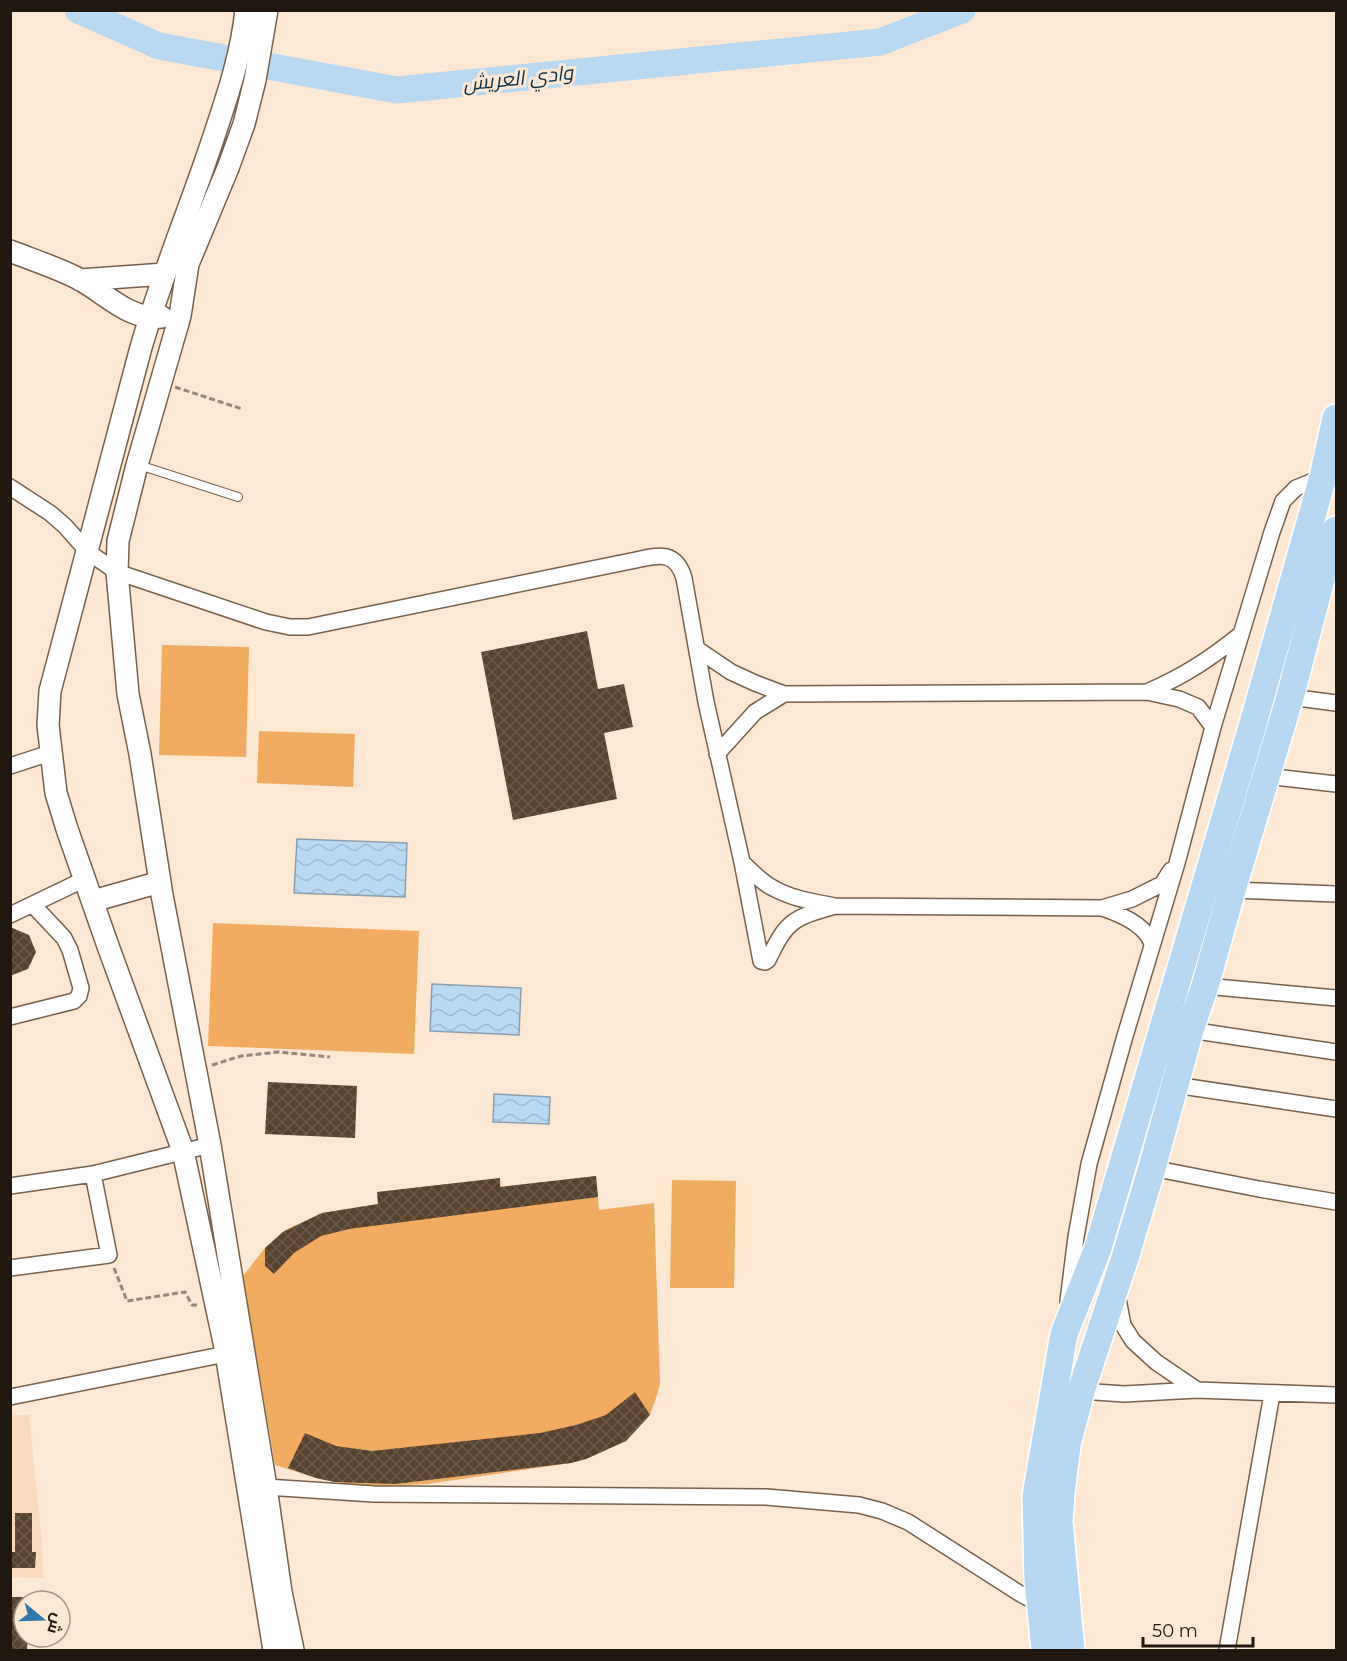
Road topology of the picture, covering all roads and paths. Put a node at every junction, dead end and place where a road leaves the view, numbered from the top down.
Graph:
1 (246, 10) edge
2 (267, 10) edge
3 (10, 251) edge
4 (175, 265) junction
5 (80, 280) junction
6 (180, 316) junction
7 (149, 318) junction
8 (161, 382) junction
9 (242, 408) dead end
10 (1336, 418) edge
11 (137, 465) junction
12 (1323, 477) junction
13 (10, 487) edge
14 (238, 497) dead end
15 (1334, 541) edge
16 (88, 552) junction
17 (117, 572) junction
18 (1242, 634) junction
19 (697, 649) junction
20 (1147, 692) junction
21 (784, 694) junction
22 (1290, 697) junction
23 (1336, 703) edge
24 (1213, 727) junction
25 (1252, 727) junction
26 (1279, 733) junction
27 (50, 753) junction
28 (717, 754) junction
29 (10, 766) edge
30 (1266, 776) junction
31 (1336, 784) edge
32 (742, 862) junction
33 (1177, 863) junction
34 (85, 879) junction
35 (160, 882) junction
36 (1232, 890) junction
37 (1336, 894) edge
38 (93, 901) junction
39 (33, 905) junction
40 (835, 906) junction
41 (1102, 908) junction
42 (10, 915) edge
43 (1152, 944) junction
44 (1205, 986) junction
45 (1336, 998) edge
46 (10, 1017) edge
47 (1190, 1030) junction
48 (1336, 1052) edge
49 (330, 1057) dead end
50 (196, 1071) junction
51 (1175, 1085) junction
52 (1336, 1109) edge
53 (210, 1145) junction
54 (183, 1151) junction
55 (1152, 1168) junction
56 (93, 1174) junction
57 (10, 1186) edge
58 (1336, 1202) edge
59 (1098, 1248) junction
60 (110, 1256) junction
61 (1125, 1258) junction
62 (10, 1268) edge
63 (1116, 1286) junction
64 (216, 1303) junction
65 (1064, 1334) junction
66 (226, 1354) junction
67 (1197, 1390) junction
68 (1081, 1391) junction
69 (1272, 1394) junction
70 (1336, 1395) edge
71 (10, 1397) edge
72 (267, 1487) junction
73 (1041, 1605) junction
74 (274, 1650) edge
75 (293, 1650) edge
76 (1045, 1650) edge
77 (1071, 1650) edge
78 (1227, 1650) edge

1 - 4 street
2 - 4 street
3 - 5 street
4 - 5 street
4 - 6 street
4 - 7 street
5 - 7 street
6 - 7 street
6 - 8 street
7 - 16 street
8 - 9 path
8 - 11 street
10 - 12 highway
11 - 14 lane
11 - 17 street
12 - 18 street
12 - 25 highway
13 - 16 street
15 - 22 highway
16 - 17 street
16 - 27 street
17 - 19 street
17 - 35 street
18 - 20 street
18 - 24 street
19 - 21 street
19 - 28 street
20 - 21 street
20 - 24 street
21 - 28 street
22 - 23 street
22 - 26 highway
24 - 33 street
25 - 26 highway
25 - 59 highway
26 - 30 highway
27 - 29 street
27 - 34 street
28 - 32 street
30 - 31 street
30 - 36 highway
32 - 40 street
32 - 40 street
33 - 41 street
33 - 43 street
34 - 38 street
34 - 39 street
35 - 38 street
35 - 50 street
36 - 37 street
36 - 44 highway
38 - 54 street
39 - 42 street
39 - 46 street
40 - 41 street
41 - 43 street
43 - 65 street
44 - 45 street
44 - 47 highway
47 - 48 street
47 - 51 highway
49 - 50 path
50 - 53 street
51 - 52 street
51 - 55 highway
53 - 54 street
53 - 72 street
54 - 56 street
54 - 64 street
55 - 58 street
55 - 61 highway
56 - 57 street
56 - 60 street
59 - 61 highway
59 - 65 highway
60 - 62 street
60 - 64 path
61 - 63 highway
63 - 67 street
63 - 68 highway
64 - 66 street
65 - 73 highway
66 - 71 street
66 - 74 street
67 - 68 street
67 - 69 street
68 - 77 highway
69 - 70 street
69 - 78 street
72 - 73 street
72 - 75 street
73 - 76 highway

